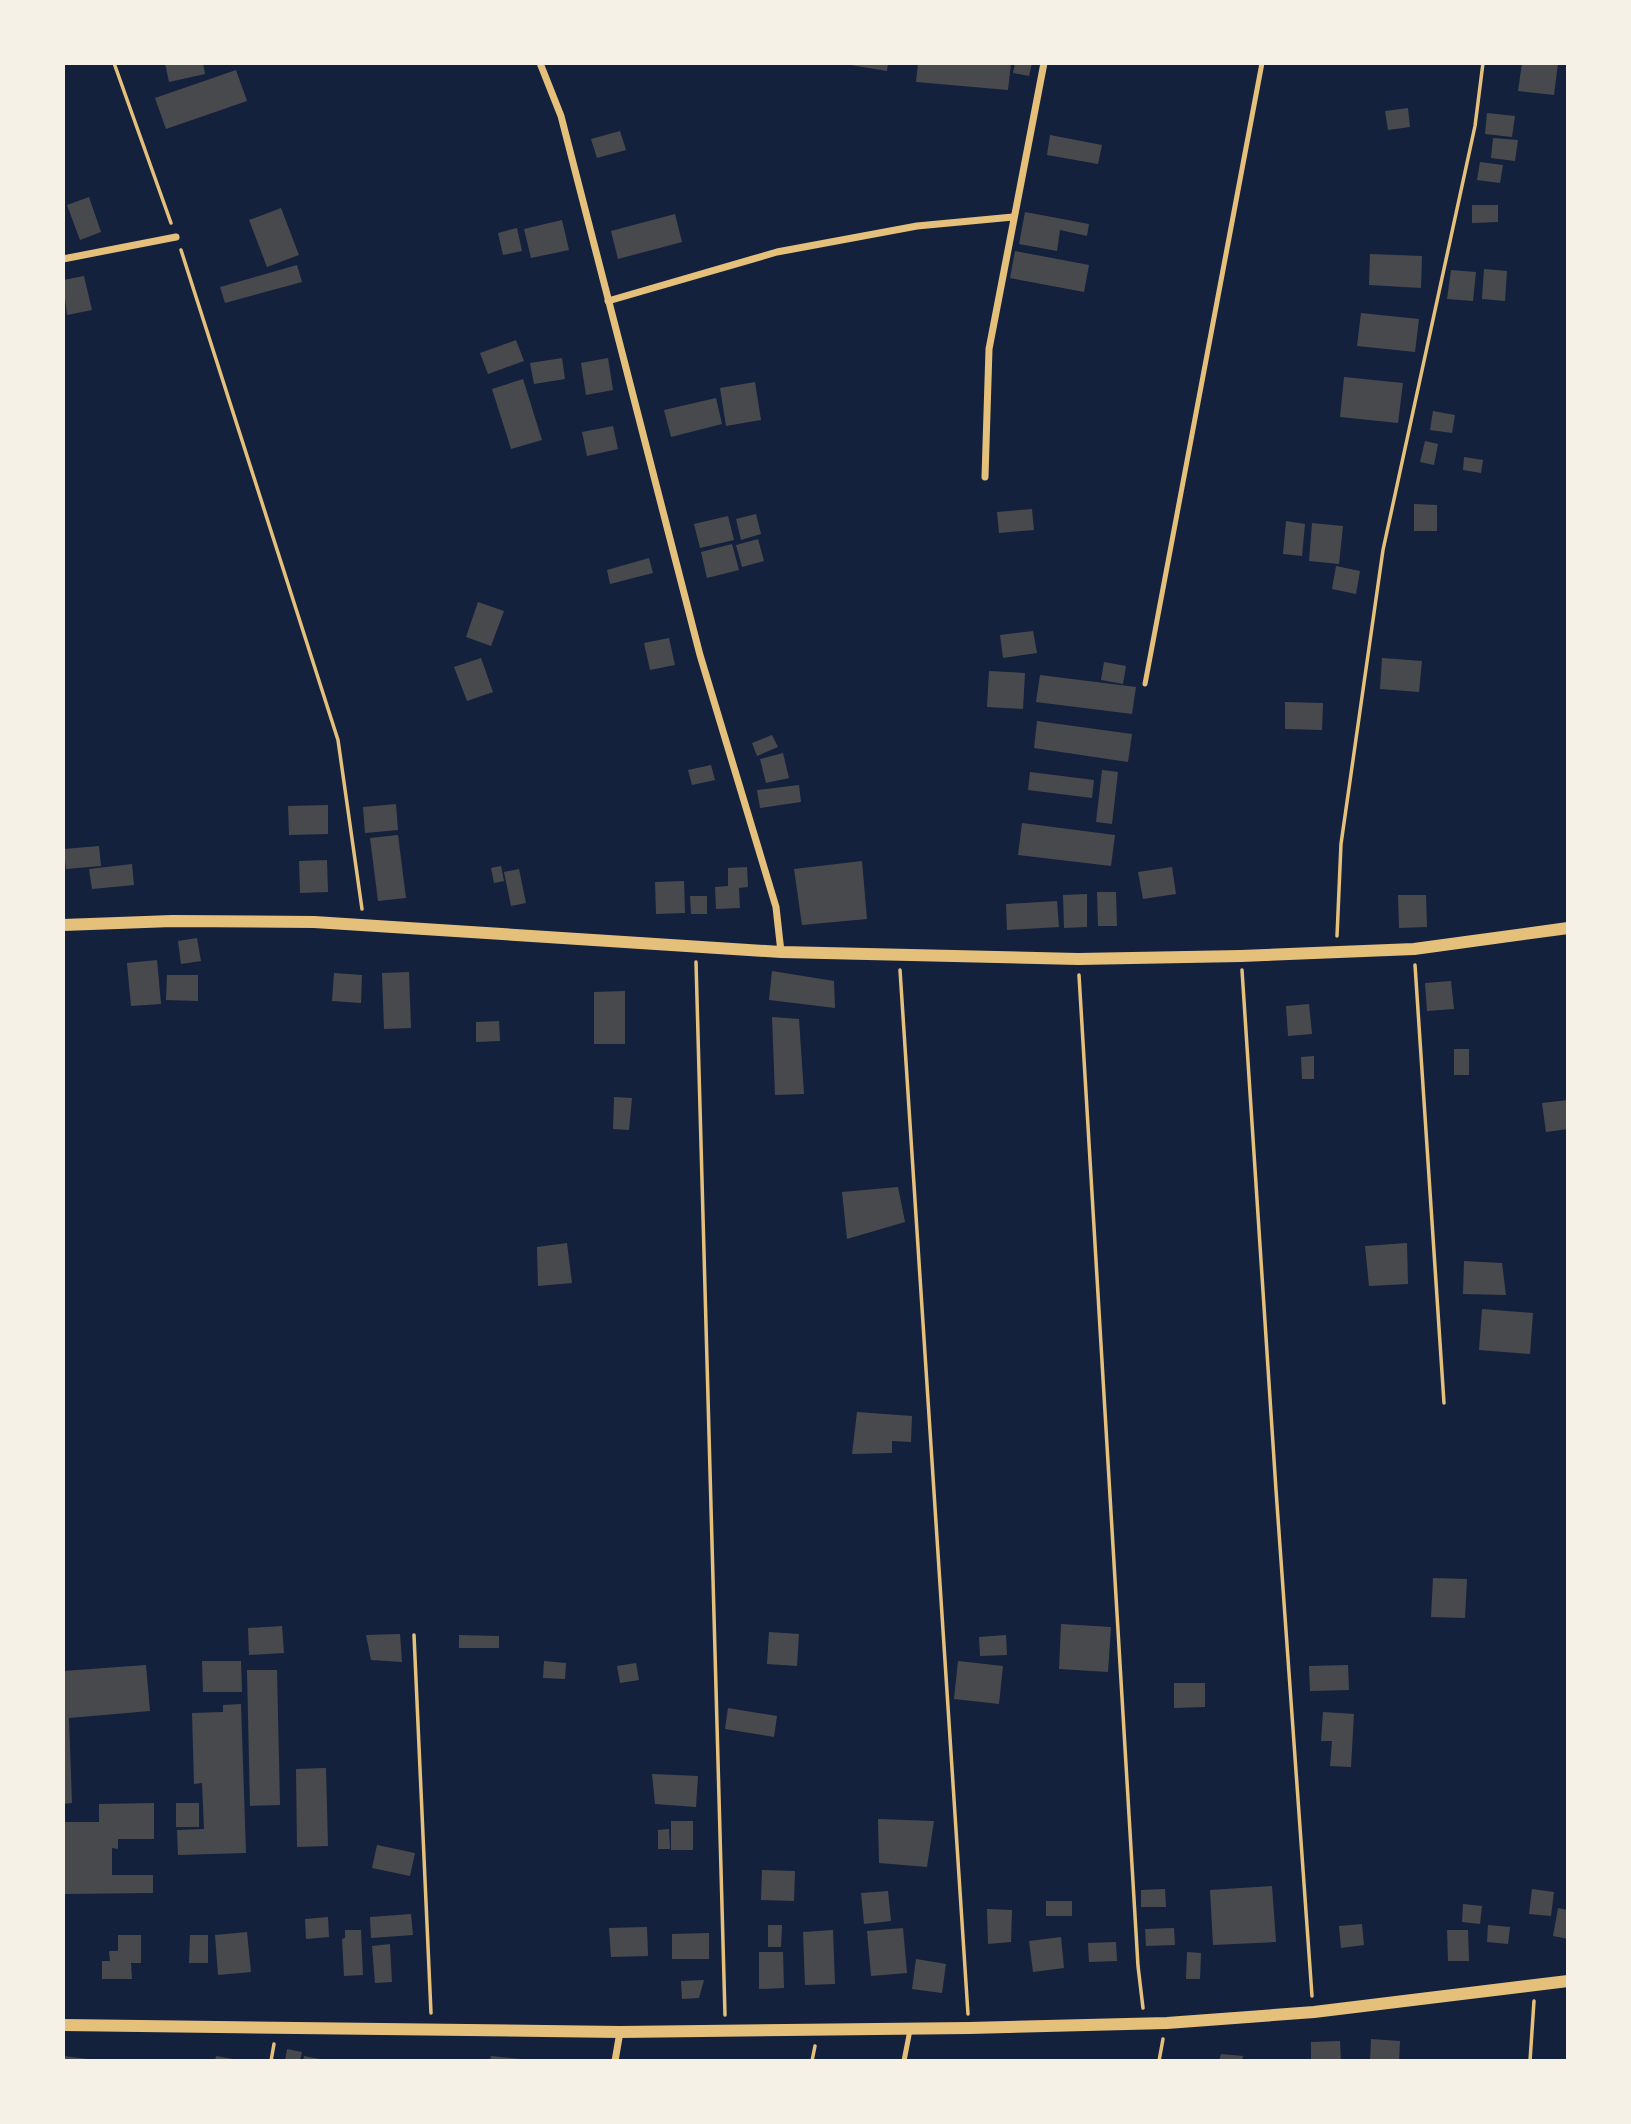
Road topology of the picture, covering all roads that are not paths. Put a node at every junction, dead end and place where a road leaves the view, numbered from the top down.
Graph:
1 (540, 63) edge
2 (1044, 63) edge
3 (1262, 63) edge
4 (1013, 217) junction
5 (176, 237) road end
6 (63, 259) edge
7 (608, 301) junction
8 (985, 477) dead end
9 (1145, 684) dead end
10 (63, 925) edge
11 (1568, 928) edge
12 (781, 952) junction
13 (1568, 1981) edge
14 (63, 2025) edge
15 (910, 2029) junction
16 (620, 2032) junction
17 (615, 2061) edge
18 (905, 2061) edge

1 - 7 street
2 - 4 street
3 - 9 lane
4 - 7 street
4 - 8 street
5 - 6 street
7 - 12 street
10 - 12 street
11 - 12 street
13 - 15 street
14 - 16 street
15 - 16 street
15 - 18 lane
16 - 17 street

